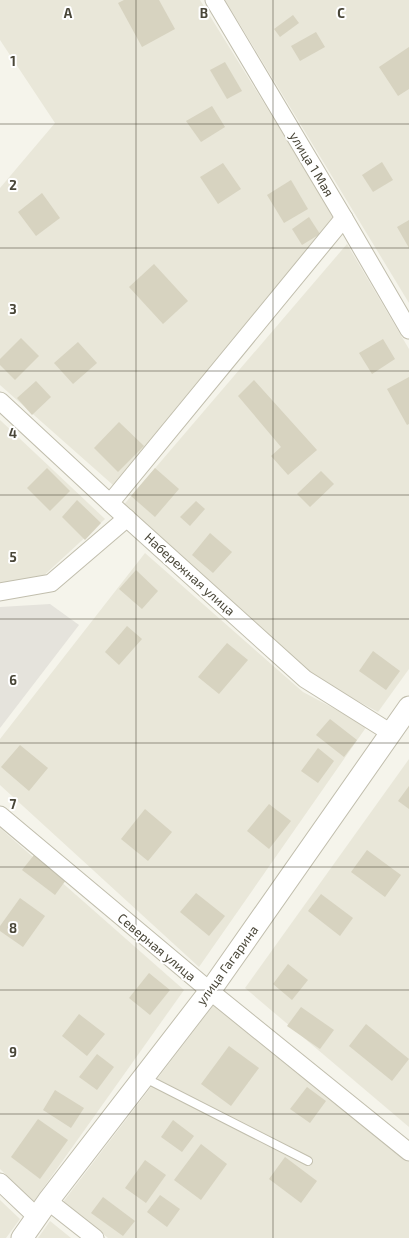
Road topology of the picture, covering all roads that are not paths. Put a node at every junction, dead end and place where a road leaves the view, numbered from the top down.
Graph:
1 (214, 0) edge
2 (344, 218) junction
3 (409, 330) edge
4 (0, 401) edge
5 (110, 503) junction
6 (127, 518) junction
7 (0, 592) edge
8 (409, 707) edge
9 (391, 733) junction
10 (0, 815) edge
11 (210, 991) junction
12 (143, 1077) junction
13 (409, 1152) edge
14 (308, 1161) dead end
15 (0, 1182) edge
16 (42, 1209) junction
17 (22, 1238) edge
18 (95, 1238) edge

1 - 2 street, улица 1 Мая
2 - 3 street, улица 1 Мая
2 - 5 street
4 - 5 street, Набережная улица
5 - 6 street, Набережная улица
6 - 7 street
6 - 9 street, Набережная улица
8 - 9 street, улица Гагарина
9 - 11 street, улица Гагарина
10 - 11 street, Северная улица
11 - 12 street, улица Гагарина
11 - 13 street, Северная улица
12 - 14 lane
12 - 16 street, улица Гагарина
15 - 16 street
16 - 17 street, улица Гагарина
16 - 18 street

